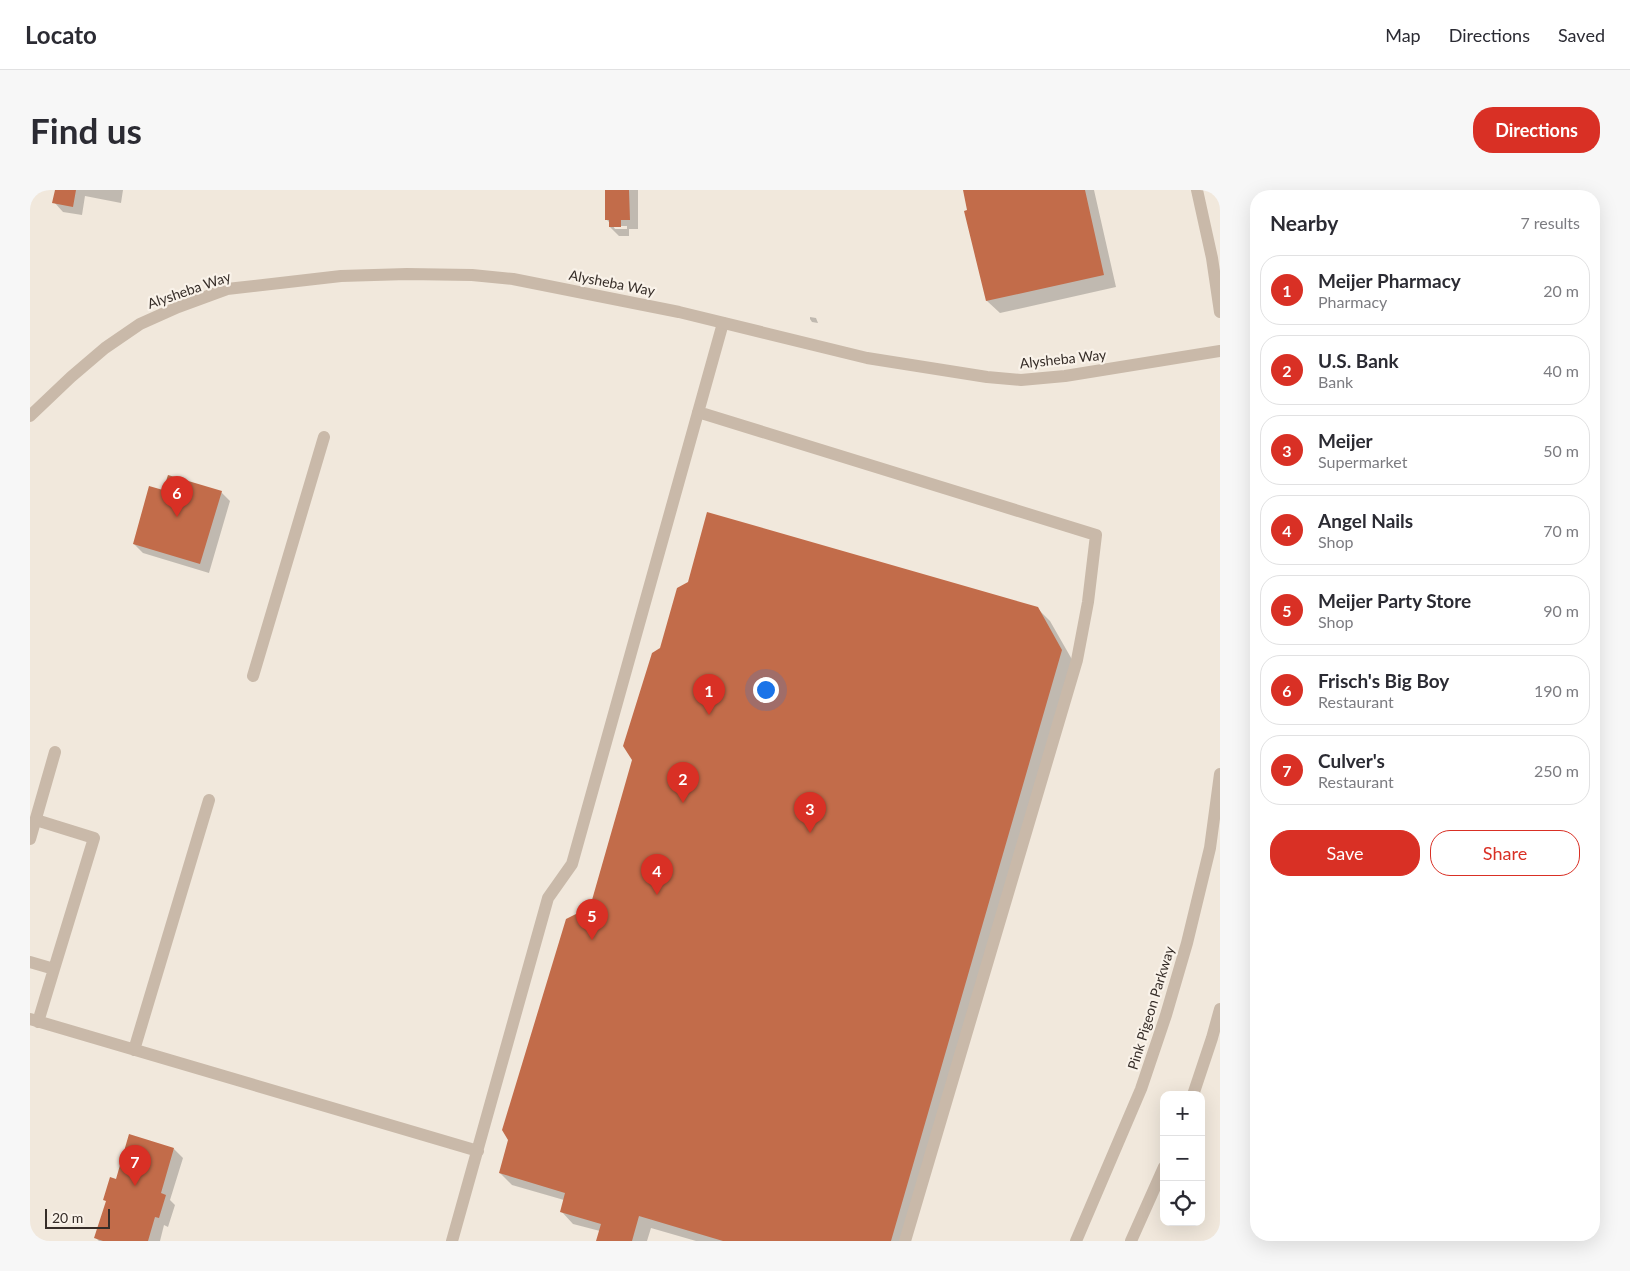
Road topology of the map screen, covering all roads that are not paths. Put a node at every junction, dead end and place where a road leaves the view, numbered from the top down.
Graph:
1 (1197, 190) edge
2 (1220, 312) edge
3 (723, 323) junction
4 (1220, 351) edge
5 (698, 412) junction
6 (30, 416) edge
7 (324, 437) dead end
8 (253, 676) dead end
9 (56, 752) dead end
10 (1220, 774) edge
11 (209, 800) dead end
12 (36, 820) junction
13 (30, 839) edge
14 (30, 962) edge
15 (54, 970) junction
16 (1220, 1009) edge
17 (34, 1021) edge
18 (134, 1050) junction
19 (1193, 1091) edge
20 (478, 1151) junction
21 (1160, 1176) edge
22 (452, 1241) edge
23 (905, 1241) edge
24 (1076, 1241) edge
25 (1132, 1241) edge

1 - 2 street
3 - 4 street, Alysheba Way
3 - 5 street
3 - 6 street, Alysheba Way
5 - 20 street
5 - 23 street
7 - 8 street
9 - 12 street
10 - 24 street, Pink Pigeon Parkway
11 - 18 street
12 - 13 street
12 - 15 street
14 - 15 street
15 - 17 street
16 - 19 street
17 - 18 street
18 - 20 street
20 - 22 street
21 - 25 street

